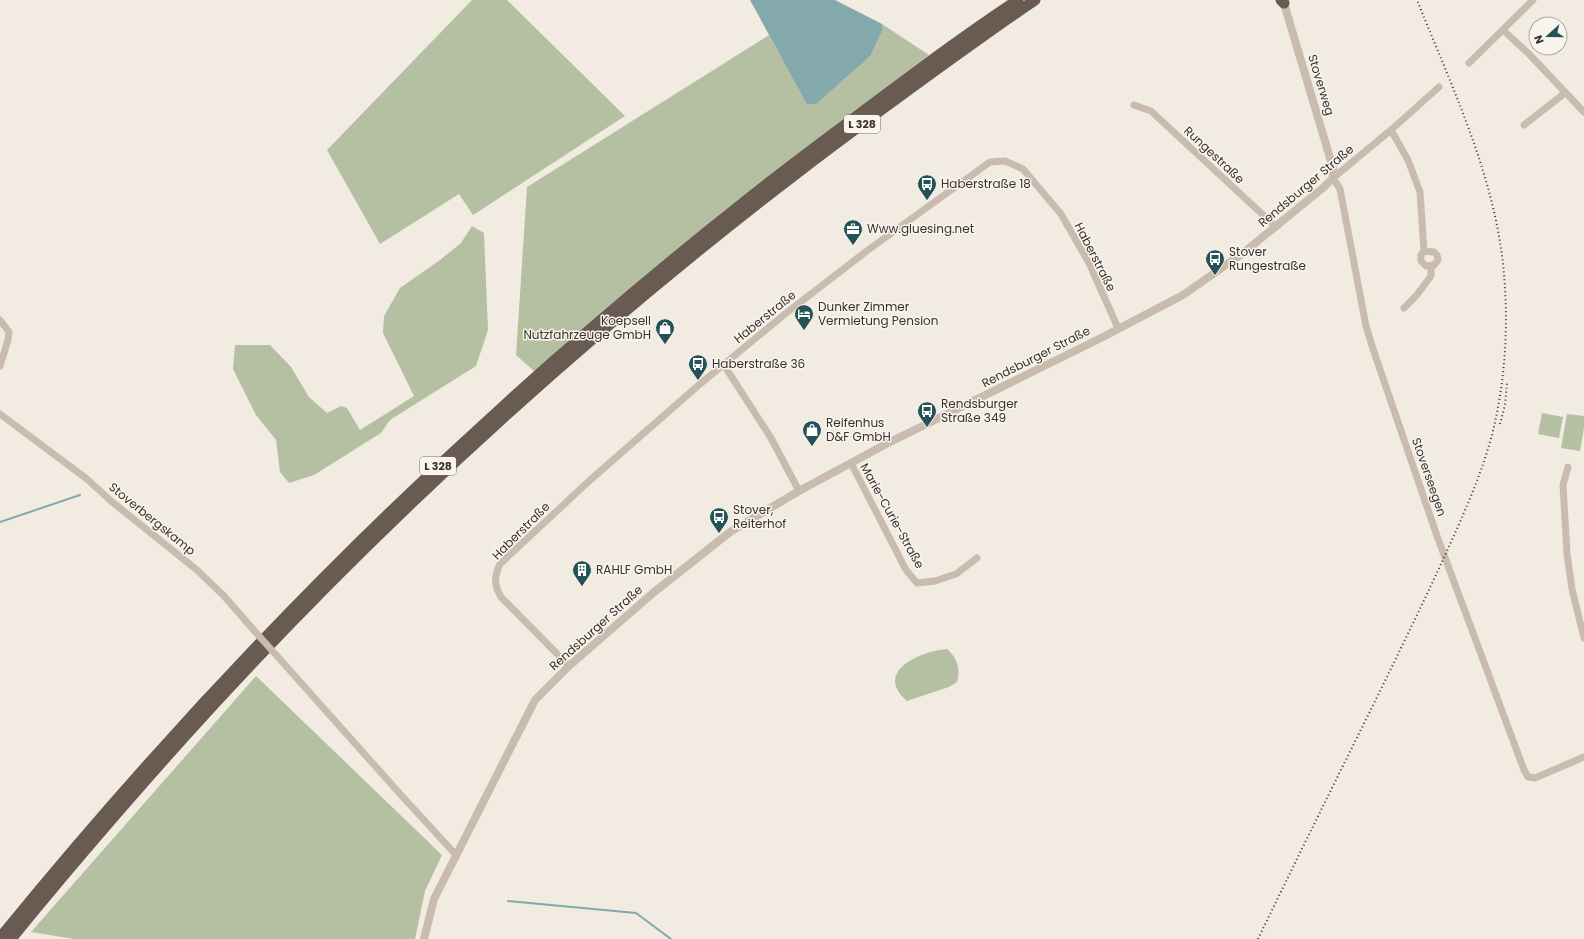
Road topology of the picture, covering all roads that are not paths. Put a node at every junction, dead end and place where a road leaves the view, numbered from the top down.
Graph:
1 (1018, 0) edge
2 (1035, 0) edge
3 (1533, 0) edge
4 (1283, 1) edge
5 (1503, 30) junction
6 (1469, 63) dead end
7 (1439, 87) dead end
8 (1565, 93) junction
9 (1134, 105) dead end
10 (1584, 112) edge
11 (1524, 125) dead end
12 (1391, 130) junction
13 (1334, 178) junction
14 (1276, 227) junction
15 (1424, 250) junction
16 (1431, 267) junction
17 (1404, 308) dead end
18 (0, 320) edge
19 (1118, 328) junction
20 (724, 365) junction
21 (0, 366) edge
22 (0, 414) edge
23 (851, 463) junction
24 (1568, 467) dead end
25 (799, 491) junction
26 (977, 558) dead end
27 (1584, 638) edge
28 (569, 666) junction
29 (1584, 757) edge
30 (456, 854) junction
31 (0, 938) edge
32 (11, 939) edge
33 (424, 939) edge

1 - 31 highway, L 328
2 - 32 highway, L 328
3 - 5 street
4 - 13 street, Stoverweg
5 - 6 street
5 - 8 street
7 - 12 street, Rendsburger Straße
8 - 10 street
8 - 11 street
9 - 14 street, Rungestraße
12 - 13 street, Rendsburger Straße
12 - 15 street
13 - 14 street, Rendsburger Straße
13 - 29 street, Stoverseegen
14 - 19 street, Rendsburger Straße
15 - 16 street
15 - 16 street
16 - 17 street
18 - 21 street
19 - 20 street, Haberstraße
19 - 23 street, Rendsburger Straße
20 - 25 street
20 - 28 street, Haberstraße
22 - 30 street, Stoverbergskamp, bridge
23 - 25 street, Rendsburger Straße
23 - 26 street, Marie-Curie-Straße
24 - 27 street
25 - 28 street, Rendsburger Straße
28 - 30 street, Rendsburger Straße
30 - 33 street, Rendsburger Straße

